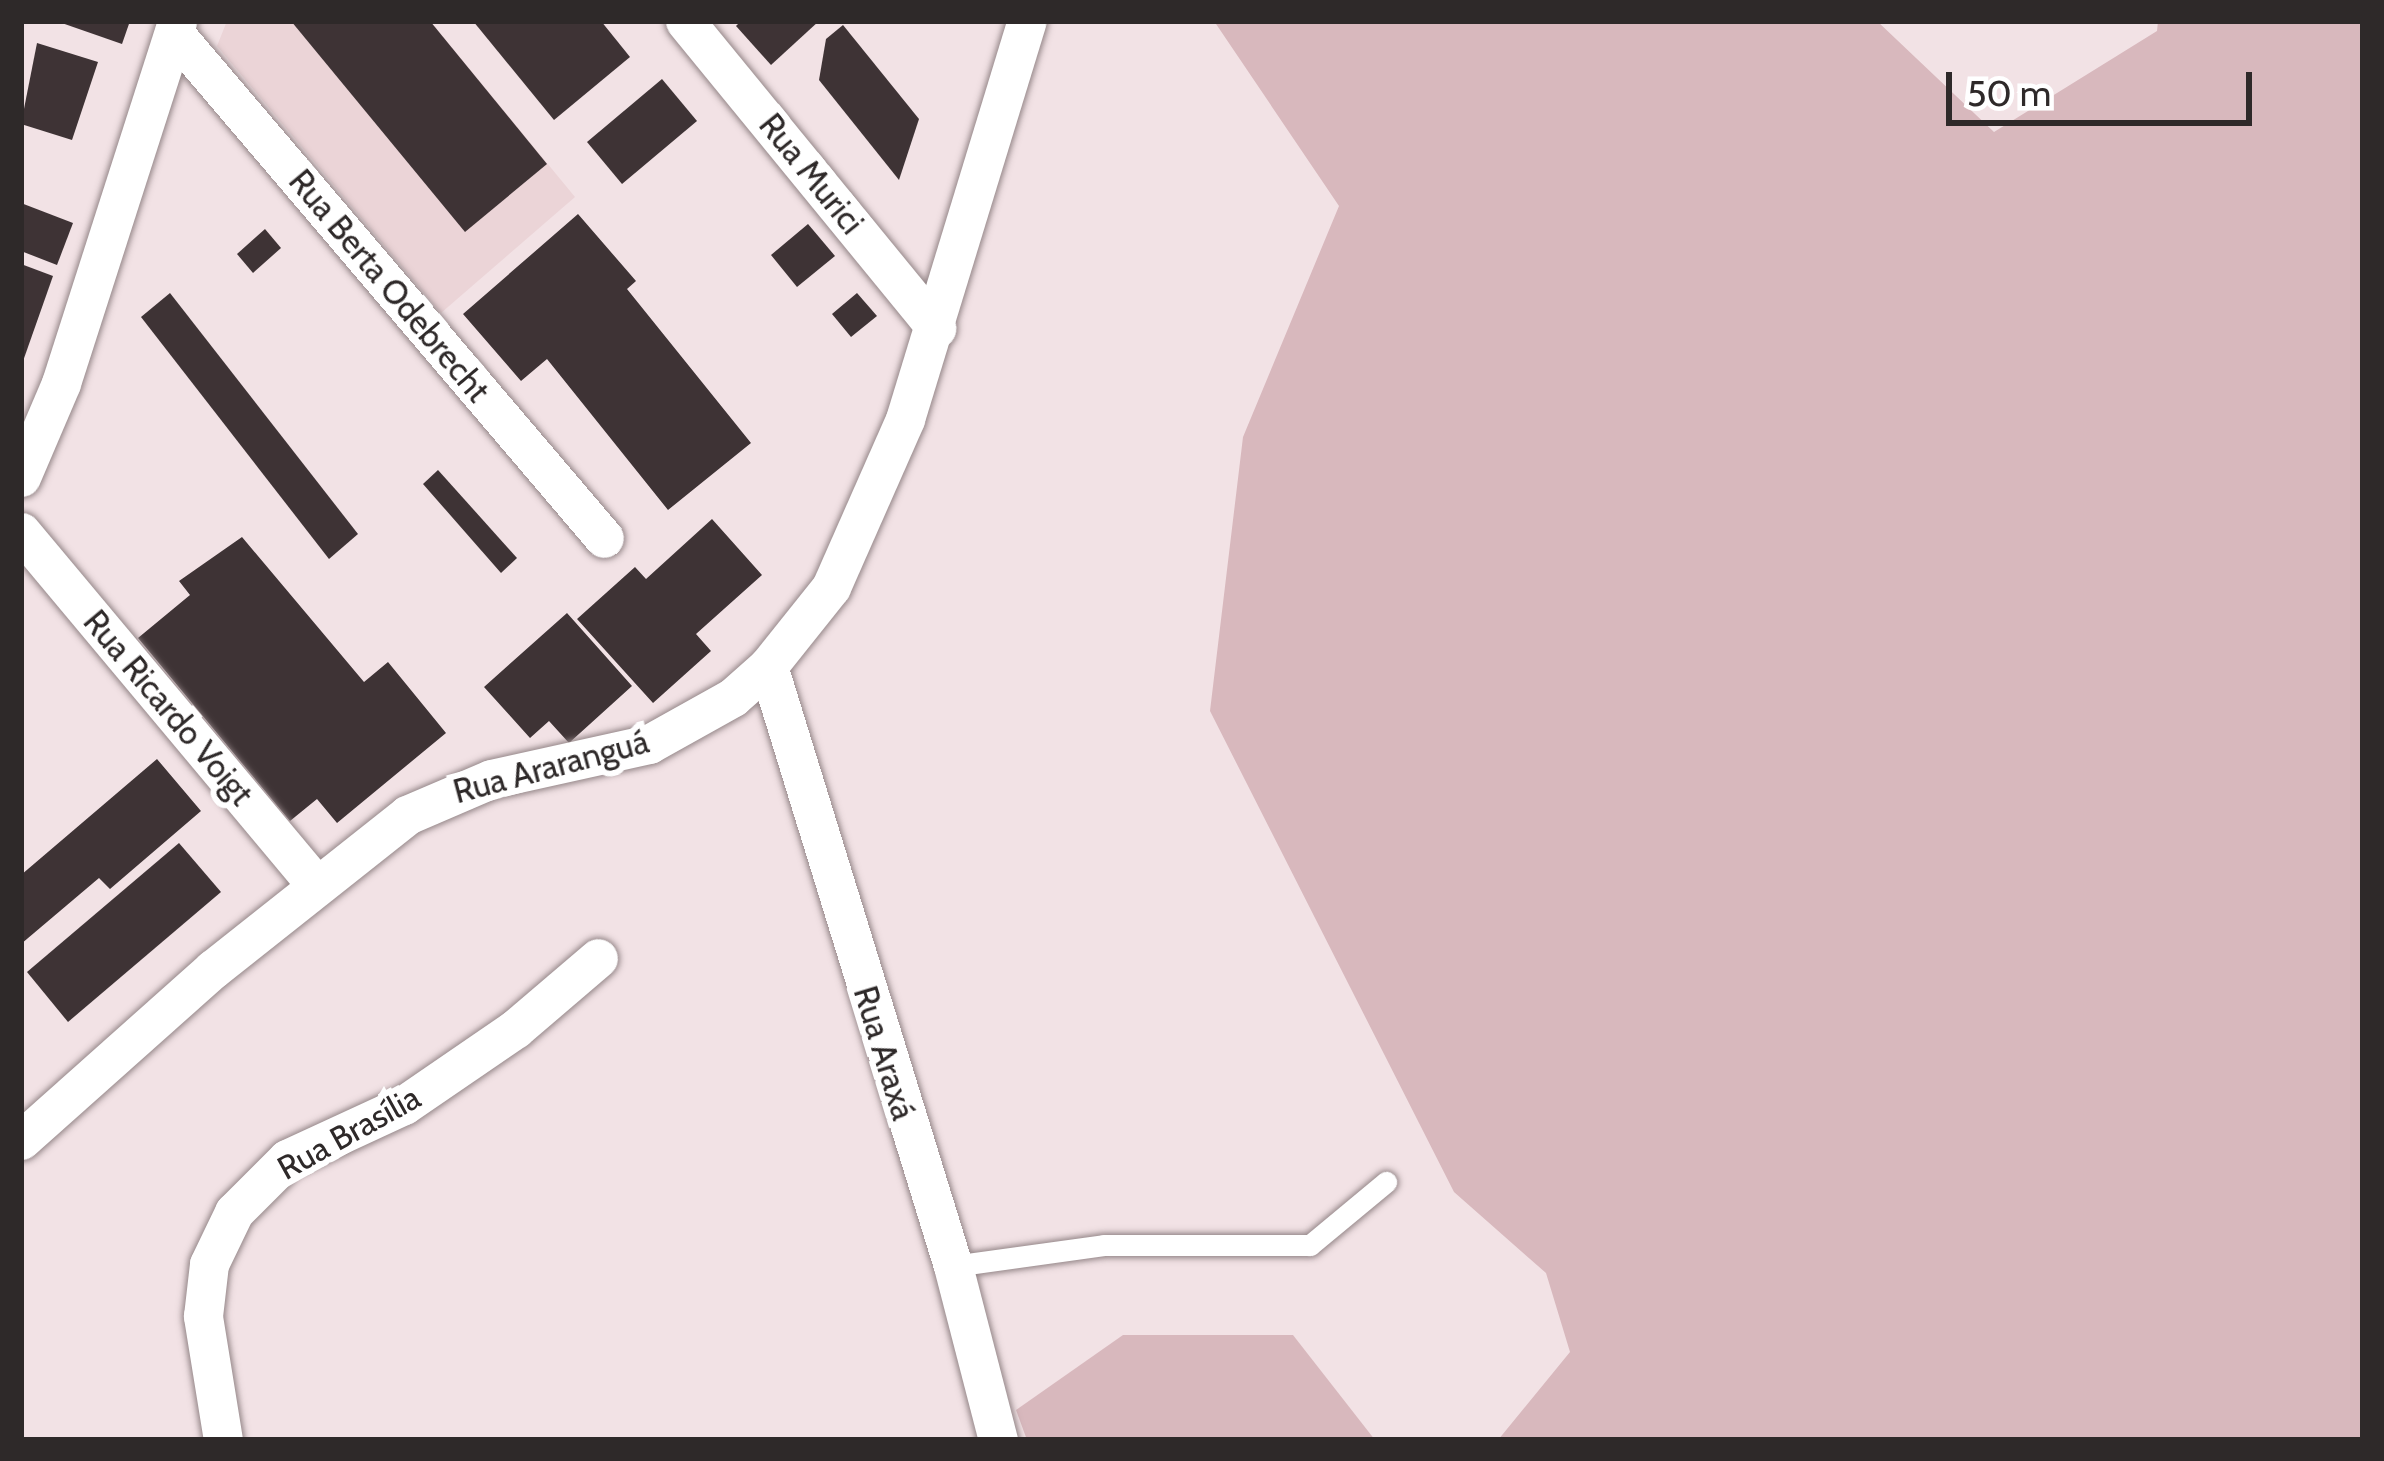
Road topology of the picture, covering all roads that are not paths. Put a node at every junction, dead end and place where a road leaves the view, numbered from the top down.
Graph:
1 (685, 21) edge
2 (1028, 21) edge
3 (175, 27) edge
4 (936, 328) junction
5 (21, 477) edge
6 (21, 532) edge
7 (604, 538) dead end
8 (768, 666) junction
9 (315, 884) junction
10 (598, 958) dead end
11 (21, 1140) edge
12 (1386, 1182) dead end
13 (952, 1266) junction
14 (223, 1440) edge
15 (998, 1440) edge

1 - 4 street, Rua Murici
2 - 4 street, Rua Araranguá
3 - 5 street
3 - 7 street, Rua Berta Odebrecht
4 - 8 street, Rua Araranguá
6 - 9 street, Rua Ricardo Voigt
8 - 9 street, Rua Araranguá
8 - 13 street, Rua Araxá
9 - 11 street, Rua Araranguá
10 - 14 street, Rua Brasília
12 - 13 lane
13 - 15 street, Rua Araxá

